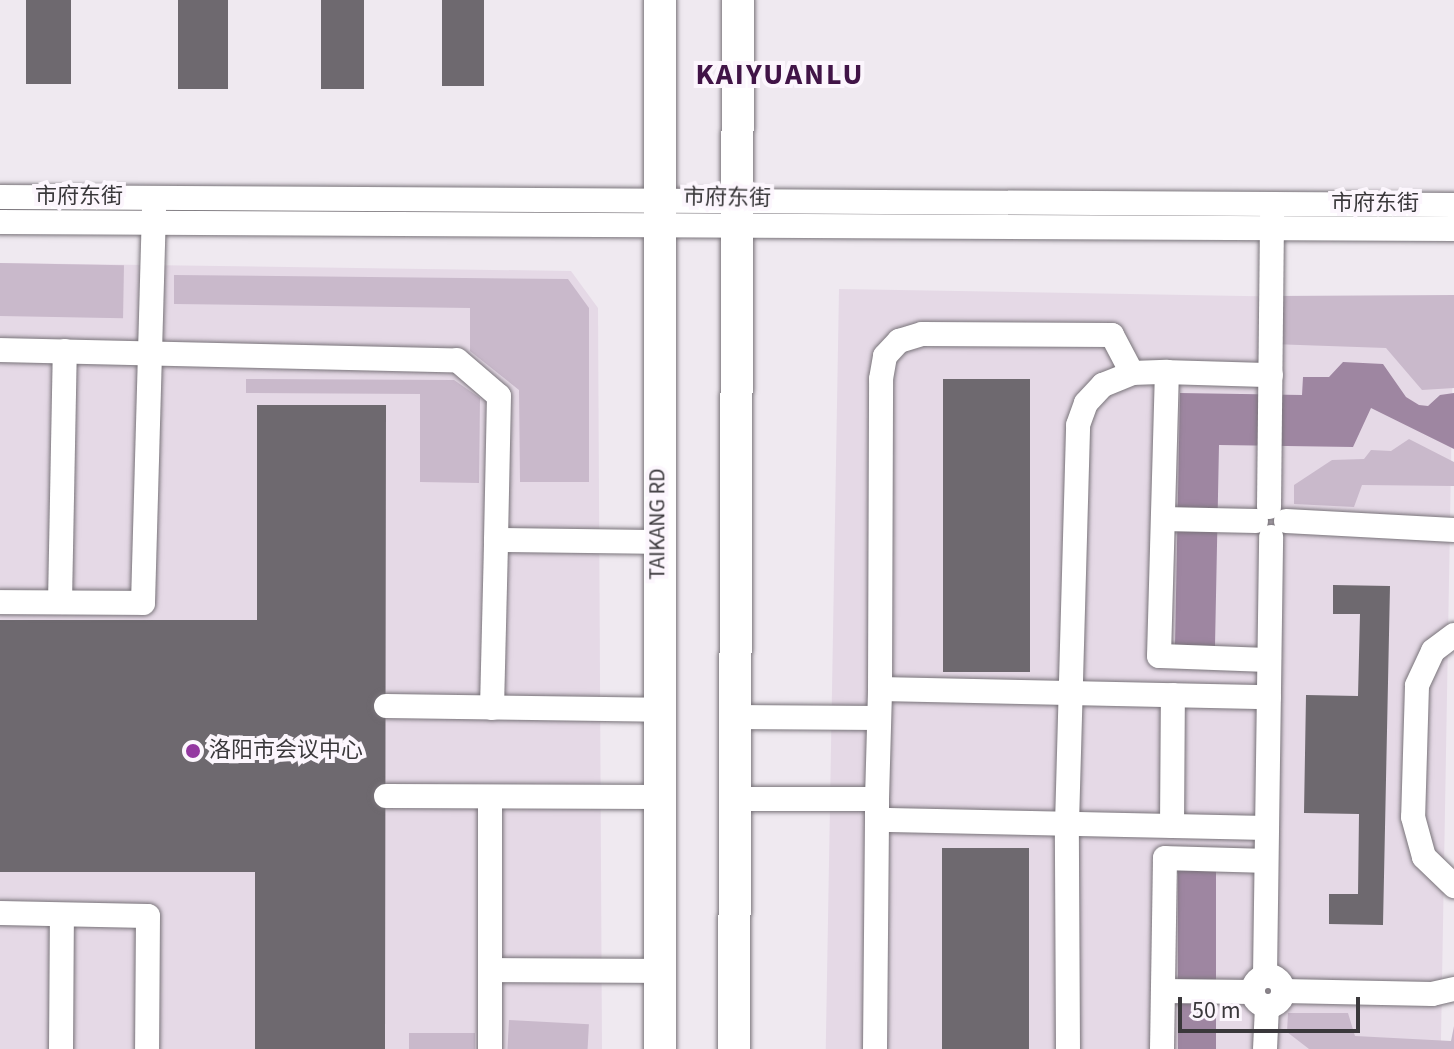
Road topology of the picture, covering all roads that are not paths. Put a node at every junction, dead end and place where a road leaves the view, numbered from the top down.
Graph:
1 (660, 0) edge
2 (738, 0) edge
3 (0, 197) edge
4 (154, 198) junction
5 (1454, 205) edge
6 (658, 212) junction
7 (736, 212) junction
8 (1272, 216) junction
9 (0, 222) edge
10 (154, 224) junction
11 (1454, 229) edge
12 (0, 350) edge
13 (65, 351) junction
14 (149, 353) junction
15 (1167, 372) junction
16 (1132, 373) junction
17 (1271, 382) junction
18 (1169, 519) junction
19 (1271, 521) junction
20 (1454, 530) edge
21 (496, 540) junction
22 (658, 542) junction
23 (0, 602) edge
24 (60, 602) junction
25 (1454, 635) edge
26 (1269, 660) junction
27 (880, 689) junction
28 (1071, 693) junction
29 (1173, 695) junction
30 (1269, 697) junction
31 (386, 706) dead end
32 (492, 708) junction
33 (659, 710) junction
34 (732, 717) junction
35 (879, 718) junction
36 (386, 796) dead end
37 (490, 797) junction
38 (659, 797) junction
39 (733, 799) junction
40 (877, 809) junction
41 (1067, 824) junction
42 (1172, 826) junction
43 (1267, 828) junction
44 (1266, 861) junction
45 (1454, 886) edge
46 (0, 913) edge
47 (62, 915) junction
48 (490, 970) junction
49 (660, 971) junction
50 (1454, 989) edge
51 (1168, 991) junction
52 (1267, 991) junction
53 (61, 1049) edge
54 (147, 1049) edge
55 (490, 1049) edge
56 (660, 1049) edge
57 (734, 1049) edge
58 (875, 1049) edge
59 (1068, 1049) edge
60 (1162, 1049) edge
61 (1265, 1049) edge

1 - 6 main road, TAIKANG RD
2 - 7 main road
3 - 4 street, 市府东街
4 - 6 street, 市府东街
4 - 10 street
5 - 8 street, 市府东街
6 - 7 street, 市府东街
6 - 10 street, 市府东街
6 - 22 main road, TAIKANG RD
7 - 8 street, 市府东街
7 - 34 main road
8 - 11 street, 市府东街
8 - 17 street
9 - 10 street, 市府东街
10 - 14 street
12 - 13 street
13 - 14 street
13 - 24 street
14 - 21 street
14 - 24 street
15 - 16 street
15 - 17 street
15 - 18 street
16 - 27 street
16 - 28 street
17 - 19 street
18 - 19 street
18 - 26 street
19 - 20 street
19 - 26 street
21 - 22 street
21 - 32 street
22 - 33 main road, TAIKANG RD
23 - 24 street
25 - 45 street
26 - 30 street
27 - 28 street
27 - 35 street
28 - 29 street
28 - 41 street
29 - 30 street
29 - 42 street
30 - 43 street
31 - 32 street
32 - 33 street
33 - 38 main road, TAIKANG RD
34 - 35 street
34 - 39 main road
35 - 40 street
36 - 37 street
37 - 38 street
37 - 48 street
38 - 49 main road, TAIKANG RD
39 - 40 street
39 - 57 main road
40 - 41 street
40 - 58 street
41 - 42 street
41 - 59 street
42 - 43 street
43 - 44 street
44 - 51 street
44 - 52 street
46 - 47 street
47 - 53 street
47 - 54 street
48 - 49 street
48 - 55 street
49 - 56 main road, TAIKANG RD
50 - 52 street
51 - 52 street
51 - 60 street
52 - 61 street

